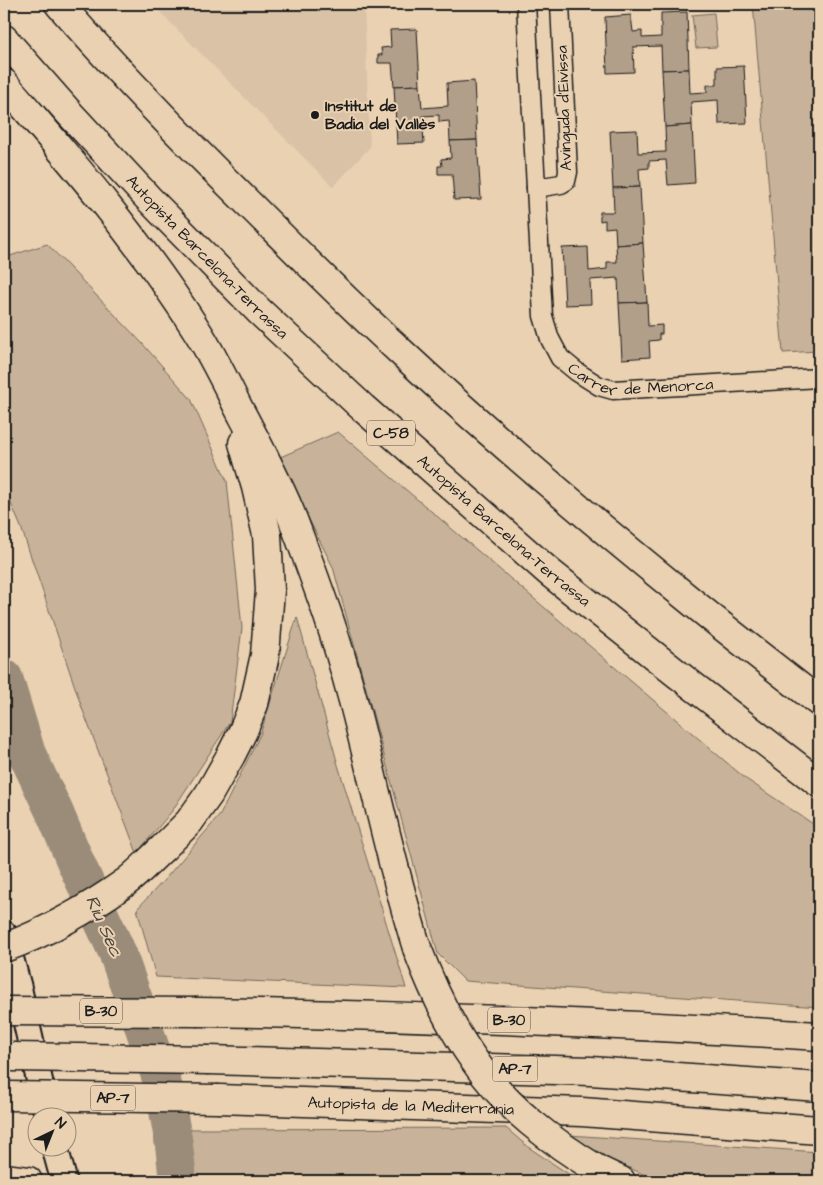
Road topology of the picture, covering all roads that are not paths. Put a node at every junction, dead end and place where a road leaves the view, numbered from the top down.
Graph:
1 (59, 4) edge
2 (526, 4) edge
3 (560, 4) edge
4 (4, 39) edge
5 (4, 84) edge
6 (536, 183) junction
7 (222, 375) junction
8 (819, 378) edge
9 (819, 702) edge
10 (819, 783) edge
11 (4, 934) edge
12 (4, 948) edge
13 (4, 1011) edge
14 (819, 1036) edge
15 (8, 1057) edge
16 (819, 1086) edge
17 (6, 1096) edge
18 (46, 1108) edge
19 (819, 1130) edge
20 (58, 1158) edge
21 (610, 1176) edge
22 (4, 1178) edge
23 (28, 1181) edge
24 (64, 1181) edge

1 - 9 highway
2 - 6 street, Avinguda d'Eivissa
3 - 6 street, Avinguda d'Eivissa
4 - 10 highway, Autopista Barcelona-Terrassa / C-58
5 - 7 highway
6 - 8 street, Carrer de Menorca
7 - 12 highway, bridge
7 - 21 highway, bridge
11 - 18 street
13 - 14 highway, B-30, bridge
15 - 16 highway, AP-7, bridge
17 - 19 highway, Autopista de la Mediterrània / AP-7, bridge
20 - 24 street
22 - 23 highway

